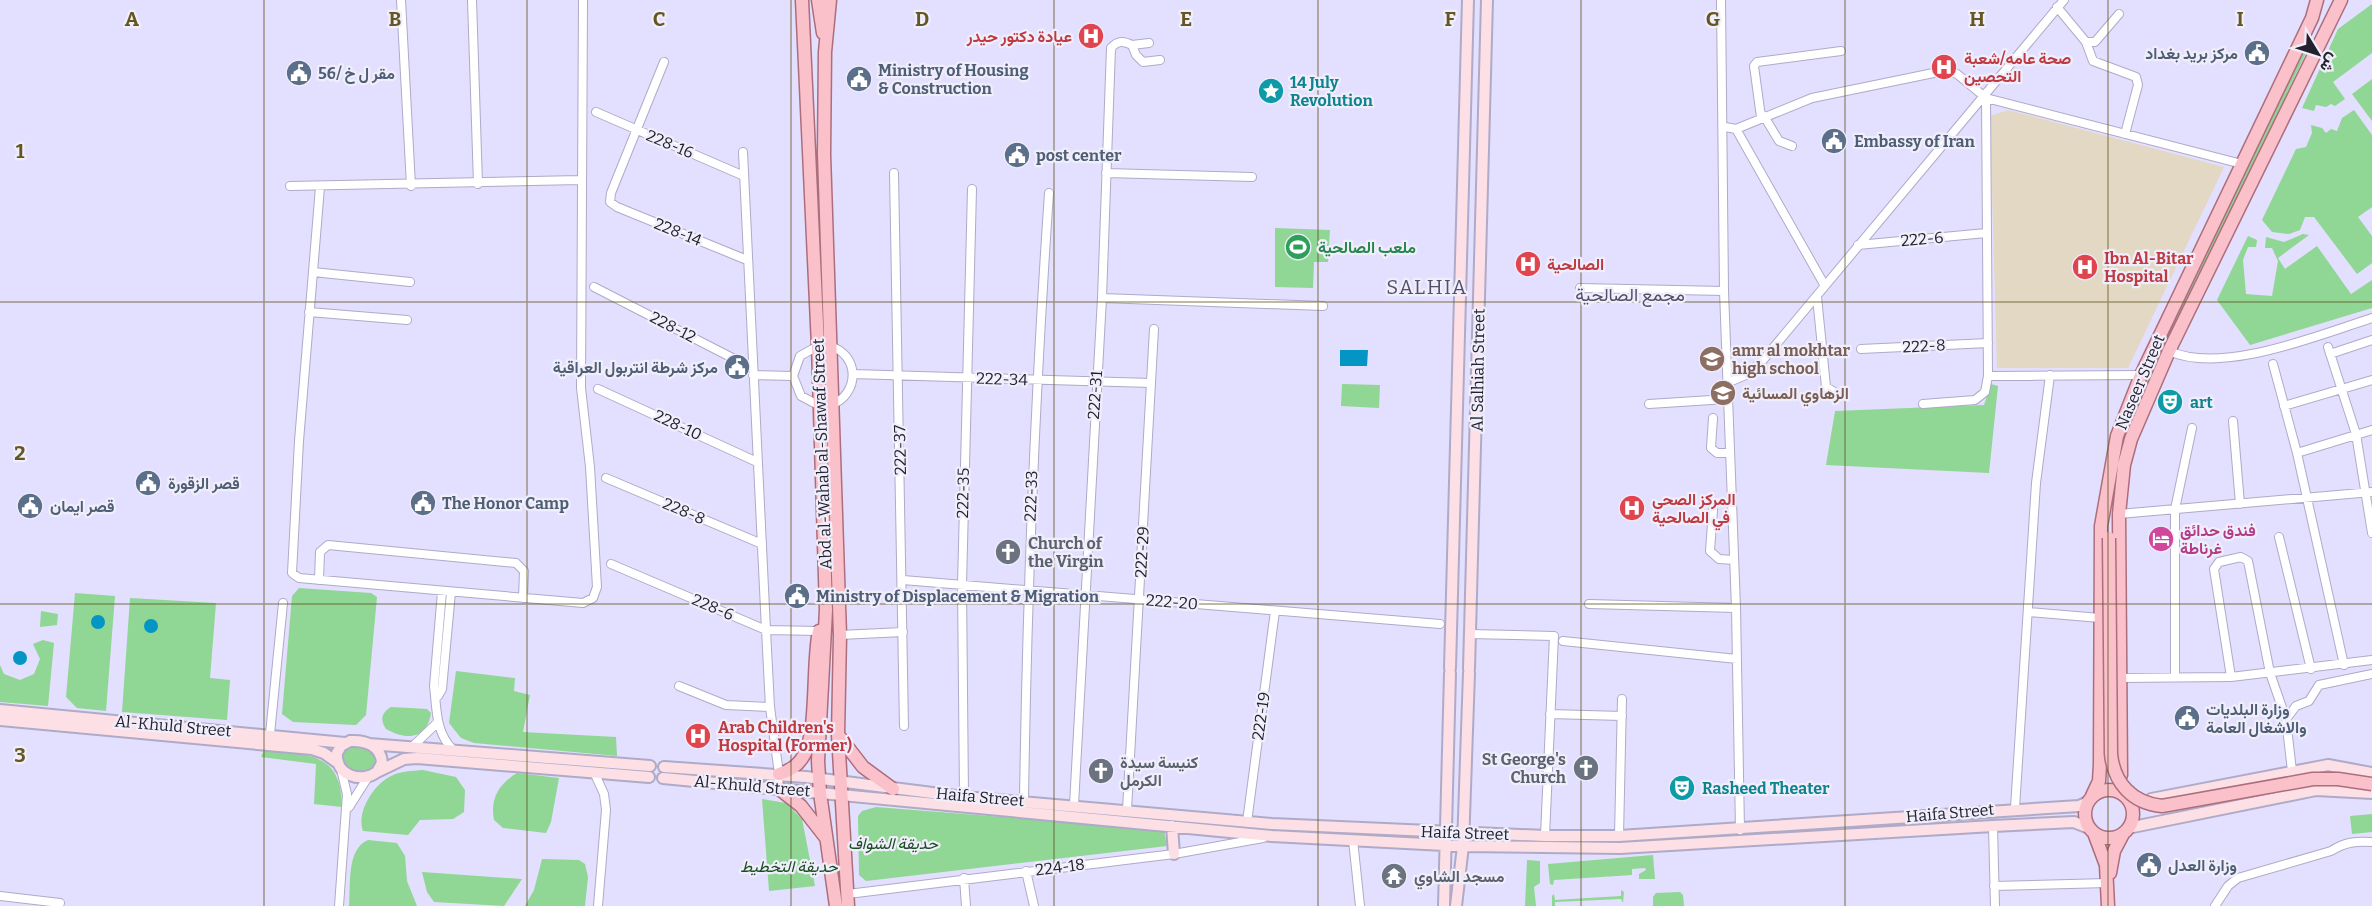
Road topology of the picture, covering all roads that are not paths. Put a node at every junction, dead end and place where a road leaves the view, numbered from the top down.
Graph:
1 (401, 0) edge
2 (472, 0) edge
3 (583, 0) edge
4 (802, 0) edge
5 (818, 0) edge
6 (830, 0) edge
7 (1468, 0) edge
8 (1487, 0) edge
9 (1721, 0) edge
10 (2064, 0) edge
11 (2317, 0) edge
12 (2341, 0) edge
13 (2057, 7) junction
14 (2119, 14) dead end
15 (2312, 18) junction
16 (2327, 28) junction
17 (2086, 42) junction
18 (1149, 43) dead end
19 (1132, 45) junction
20 (1841, 51) dead end
21 (825, 52) junction
22 (1160, 60) dead end
23 (664, 62) dead end
24 (1984, 97) junction
25 (596, 112) dead end
26 (1763, 116) junction
27 (1725, 127) junction
28 (637, 129) junction
29 (1736, 129) junction
30 (2125, 134) junction
31 (1792, 146) dead end
32 (743, 152) dead end
33 (2242, 164) junction
34 (894, 173) dead end
35 (1106, 173) junction
36 (1463, 174) junction
37 (1483, 174) junction
38 (744, 176) junction
39 (1252, 177) dead end
40 (580, 180) junction
41 (478, 184) junction
42 (290, 186) dead end
43 (411, 186) junction
44 (320, 187) junction
45 (972, 189) dead end
46 (1049, 193) dead end
47 (1986, 233) junction
48 (1858, 245) junction
49 (747, 260) junction
50 (313, 272) junction
51 (411, 282) dead end
52 (594, 286) dead end
53 (1825, 286) junction
54 (1580, 288) dead end
55 (1724, 291) junction
56 (1817, 297) junction
57 (1102, 298) junction
58 (1323, 306) dead end
59 (309, 312) junction
60 (2372, 318) edge
61 (407, 320) dead end
62 (1154, 329) dead end
63 (2372, 340) edge
64 (1988, 344) junction
65 (824, 346) junction
66 (1861, 350) dead end
67 (2169, 351) junction
68 (2273, 364) dead end
69 (753, 372) junction
70 (853, 374) junction
71 (2050, 375) junction
72 (2141, 375) junction
73 (793, 376) junction
74 (899, 376) junction
75 (1988, 376) junction
76 (965, 378) junction
77 (1036, 380) junction
78 (2372, 380) edge
79 (1095, 381) junction
80 (1151, 383) junction
81 (1727, 383) junction
82 (598, 389) dead end
83 (2344, 390) junction
84 (1836, 393) dead end
85 (1727, 399) junction
86 (1456, 403) junction
87 (1477, 404) junction
88 (1649, 404) dead end
89 (1923, 404) dead end
90 (826, 405) junction
91 (2284, 406) junction
92 (1713, 418) dead end
93 (2233, 421) dead end
94 (2192, 428) dead end
95 (2372, 430) edge
96 (2356, 434) junction
97 (1730, 453) junction
98 (2296, 453) junction
99 (757, 462) junction
100 (606, 478) dead end
101 (2109, 487) junction
102 (2369, 492) edge
103 (2306, 498) junction
104 (2240, 504) junction
105 (2175, 509) junction
106 (1713, 510) dead end
107 (2119, 514) junction
108 (2372, 533) edge
109 (2279, 537) dead end
110 (762, 544) junction
111 (1734, 560) junction
112 (611, 564) dead end
113 (319, 580) junction
114 (903, 580) junction
115 (962, 585) junction
116 (1027, 590) junction
117 (442, 592) junction
118 (451, 592) junction
119 (1083, 595) junction
120 (523, 598) junction
121 (1139, 599) junction
122 (283, 603) dead end
123 (1588, 604) dead end
124 (1736, 608) junction
125 (826, 610) junction
126 (1275, 611) junction
127 (2028, 612) junction
128 (1452, 614) junction
129 (2100, 618) junction
130 (1440, 624) junction
131 (766, 630) junction
132 (819, 631) junction
133 (903, 632) junction
134 (1470, 634) junction
135 (840, 635) junction
136 (1451, 637) junction
137 (1563, 641) dead end
138 (1737, 659) junction
139 (2372, 660) edge
140 (2344, 665) junction
141 (2311, 669) junction
142 (2270, 673) junction
143 (2372, 674) edge
144 (2175, 677) junction
145 (2231, 677) junction
146 (2121, 678) junction
147 (679, 686) dead end
148 (438, 696) junction
149 (1622, 699) dead end
150 (770, 707) junction
151 (0, 710) edge
152 (1550, 714) junction
153 (1622, 716) junction
154 (2286, 719) junction
155 (0, 720) edge
156 (437, 723) junction
157 (904, 726) dead end
158 (270, 734) junction
159 (838, 735) junction
160 (345, 743) junction
161 (369, 744) junction
162 (412, 747) junction
163 (453, 750) junction
164 (504, 760) junction
165 (339, 766) junction
166 (2292, 771) junction
167 (594, 772) junction
168 (2372, 773) edge
169 (779, 774) junction
170 (373, 775) junction
171 (819, 778) junction
172 (841, 782) junction
173 (2117, 784) junction
174 (2372, 784) edge
175 (778, 788) junction
176 (893, 789) junction
177 (2186, 792) junction
178 (820, 793) junction
179 (2372, 793) edge
180 (842, 795) junction
181 (964, 797) junction
182 (2090, 799) junction
183 (2151, 799) dead end
184 (1024, 800) junction
185 (1074, 805) junction
186 (2015, 808) junction
187 (1126, 810) junction
188 (346, 814) junction
189 (2191, 814) junction
190 (1247, 822) junction
191 (1172, 826) junction
192 (1993, 826) junction
193 (1740, 830) junction
194 (2091, 830) junction
195 (2126, 831) junction
196 (1446, 832) junction
197 (1464, 832) junction
198 (1545, 836) junction
199 (1272, 837) junction
200 (1619, 837) junction
201 (1353, 840) junction
202 (829, 842) junction
203 (2372, 842) edge
204 (1445, 845) junction
205 (1463, 846) junction
206 (1174, 854) junction
207 (1026, 871) junction
208 (964, 878) junction
209 (2108, 883) junction
210 (1994, 886) junction
211 (0, 896) edge
212 (848, 900) edge
213 (60, 903) dead end
214 (339, 906) edge
215 (598, 906) edge
216 (836, 906) edge
217 (966, 906) edge
218 (1034, 906) edge
219 (1360, 906) edge
220 (1444, 906) edge
221 (1456, 906) edge
222 (1995, 906) edge
223 (2108, 906) edge
224 (2215, 906) edge

1 - 43 street
2 - 41 street
3 - 40 street
4 - 65 main road, Abd al-Wahab al-Shawaf Street
5 - 21 main road
6 - 21 main road, Abd al-Wahab al-Shawaf Street
7 - 36 main road, Al Salhiah Street
8 - 37 main road, Al Salhiah Street
9 - 27 street
10 - 13 street
11 - 15 main road, Naseer Street
12 - 16 main road, Naseer Street
13 - 17 street
13 - 24 street
14 - 17 street
15 - 16 main road
15 - 33 main road, Naseer Street
16 - 67 main road, Naseer Street
17 - 30 street
18 - 19 street
19 - 22 street
19 - 35 street, 222-31
20 - 26 street
21 - 65 main road, Abd al-Wahab al-Shawaf Street
23 - 28 street
24 - 26 street
24 - 30 street
24 - 47 street
24 - 48 street
25 - 28 street, 228-16
26 - 29 street
26 - 31 street
27 - 29 street
27 - 55 street
28 - 38 street, 228-16
28 - 49 street, 228-14
29 - 53 street
30 - 33 street
32 - 38 street
33 - 72 main road, Naseer Street
34 - 74 street, 222-37
35 - 39 street
35 - 57 street, 222-31
36 - 37 main road
36 - 86 main road, Al Salhiah Street
37 - 87 main road, Al Salhiah Street
38 - 49 street
40 - 41 street
40 - 120 street
41 - 43 street
42 - 44 street
43 - 44 street
44 - 50 street
45 - 76 street, 222-35
46 - 77 street, 222-33
47 - 48 street, 222-6
47 - 64 street
48 - 53 street
49 - 69 street
50 - 51 street
50 - 59 street
52 - 69 street, 228-12
53 - 56 street
54 - 55 street
55 - 81 street
56 - 81 street
56 - 84 street
57 - 58 street
57 - 79 street, 222-31
59 - 61 street
59 - 113 street
60 - 67 street
62 - 80 street, 222-29
63 - 83 street
64 - 66 street, 222-8
64 - 75 street
65 - 70 street
65 - 73 street
65 - 90 main road, Abd al-Wahab al-Shawaf Street
67 - 107 main road, Naseer Street
68 - 91 street
69 - 73 street
69 - 99 street
70 - 74 street, 222-34
70 - 90 street
71 - 72 street
71 - 75 street
71 - 127 street
72 - 101 main road, Naseer Street
73 - 90 street
74 - 76 street, 222-34
74 - 114 street, 222-37
75 - 89 street
76 - 77 street, 222-34
76 - 115 street, 222-35
77 - 79 street, 222-34
77 - 116 street, 222-33
78 - 83 street
79 - 80 street, 222-34
79 - 119 street, 222-31
80 - 121 street, 222-29
81 - 85 street
82 - 99 street, 228-10
83 - 91 street
83 - 96 street
85 - 88 street
85 - 97 street
86 - 87 main road
86 - 128 main road, Al Salhiah Street
87 - 134 main road, Al Salhiah Street
90 - 125 main road, Abd al-Wahab al-Shawaf Street
90 - 135 main road, Abd al-Wahab al-Shawaf Street
91 - 98 street
92 - 97 street
93 - 104 street
94 - 105 street
95 - 96 street
96 - 98 street
96 - 102 street
97 - 111 street
98 - 103 street
99 - 110 street
100 - 110 street, 228-8
101 - 129 main road, Naseer Street
101 - 174 main road, bridge
102 - 103 street
102 - 108 street
103 - 104 street
103 - 140 street
104 - 105 street
105 - 107 street
105 - 144 street
106 - 111 street
107 - 146 main road, Naseer Street
109 - 141 street
110 - 131 street
111 - 124 street
112 - 131 street, 228-6
113 - 117 street
113 - 120 street
114 - 115 street, 222-20
114 - 133 street, 222-37
115 - 116 street, 222-20
115 - 181 street, 222-35
116 - 119 street, 222-20
116 - 184 street, 222-33
117 - 118 street
117 - 148 street
118 - 120 street
118 - 148 street
119 - 121 street, 222-20
119 - 185 street, 222-31
121 - 126 street, 222-20
121 - 187 street, 222-29
122 - 158 street
123 - 124 street
124 - 138 street
125 - 132 main road
125 - 171 main road, Abd al-Wahab al-Shawaf Street
126 - 130 street, 222-20
126 - 190 street, 222-19
127 - 129 street
127 - 186 street
128 - 130 street
128 - 136 main road, Al Salhiah Street
129 - 182 main road, Naseer Street
130 - 136 street
131 - 132 street, 228-6
131 - 150 street
132 - 169 main road
133 - 135 street
133 - 157 street, 222-37
134 - 152 street
134 - 197 main road, Al Salhiah Street
135 - 159 main road, Abd al-Wahab al-Shawaf Street
136 - 196 main road, Al Salhiah Street
137 - 138 street
138 - 193 street
139 - 140 street
140 - 141 street
141 - 142 street
142 - 145 street
142 - 145 street
142 - 154 street
143 - 154 street
144 - 145 street
144 - 146 street
146 - 173 main road, Naseer Street
147 - 150 street
148 - 156 street
149 - 153 street
150 - 169 street
151 - 158 main road, Al-Khuld Street
152 - 153 street
152 - 198 street
153 - 200 street
154 - 166 street
155 - 165 main road, Al-Khuld Street
156 - 162 street
156 - 163 street
158 - 160 main road, Al-Khuld Street
159 - 172 main road, Abd al-Wahab al-Shawaf Street
159 - 176 main road
160 - 161 main road
160 - 165 main road
161 - 162 main road
161 - 170 main road
162 - 163 main road
163 - 164 main road
164 - 167 main road
164 - 167 main road
164 - 170 main road
165 - 170 main road
165 - 188 street
166 - 168 main road
166 - 177 main road
167 - 215 street
169 - 171 main road, Al-Khuld Street
169 - 175 street
169 - 175 main road, Al-Khuld Street
170 - 188 street
171 - 172 main road, Al-Khuld Street
171 - 178 main road, Abd al-Wahab al-Shawaf Street
172 - 176 main road, Haifa Street
172 - 180 main road, Abd al-Wahab al-Shawaf Street
173 - 182 main road
173 - 195 main road
175 - 178 main road, Al-Khuld Street
175 - 202 main road
176 - 181 main road, Haifa Street
177 - 183 main road
177 - 189 main road
178 - 180 main road, Al-Khuld Street
178 - 202 main road, Abd al-Wahab al-Shawaf Street
179 - 189 main road
180 - 191 main road, Haifa Street
180 - 212 main road, Abd al-Wahab al-Shawaf Street
181 - 184 main road, Haifa Street
182 - 186 main road, Haifa Street
182 - 194 main road
184 - 185 main road, Haifa Street
185 - 187 main road, Haifa Street
186 - 193 main road, Haifa Street
187 - 190 main road, Haifa Street
188 - 214 street
189 - 195 main road
190 - 196 main road, Haifa Street
191 - 199 main road, Haifa Street
191 - 206 main road
192 - 194 main road, Haifa Street
192 - 205 main road, Haifa Street
192 - 210 street
193 - 200 main road, Haifa Street
194 - 195 main road
194 - 209 main road
195 - 209 main road
196 - 197 main road, Haifa Street
196 - 204 main road, Al Salhiah Street
197 - 198 main road, Haifa Street
197 - 205 main road, Al Salhiah Street
198 - 200 main road, Haifa Street
199 - 201 main road, Haifa Street
199 - 206 street, 224-18
201 - 204 main road, Haifa Street
201 - 219 street
202 - 216 main road, Abd al-Wahab al-Shawaf Street
203 - 224 street
204 - 205 main road, Haifa Street
204 - 220 main road, Al Salhiah Street
205 - 221 main road, Al Salhiah Street
206 - 207 street, 224-18
207 - 208 street, 224-18
207 - 218 street
208 - 212 street, 224-18
208 - 217 street
209 - 210 street
209 - 223 main road
210 - 222 street
211 - 213 street

